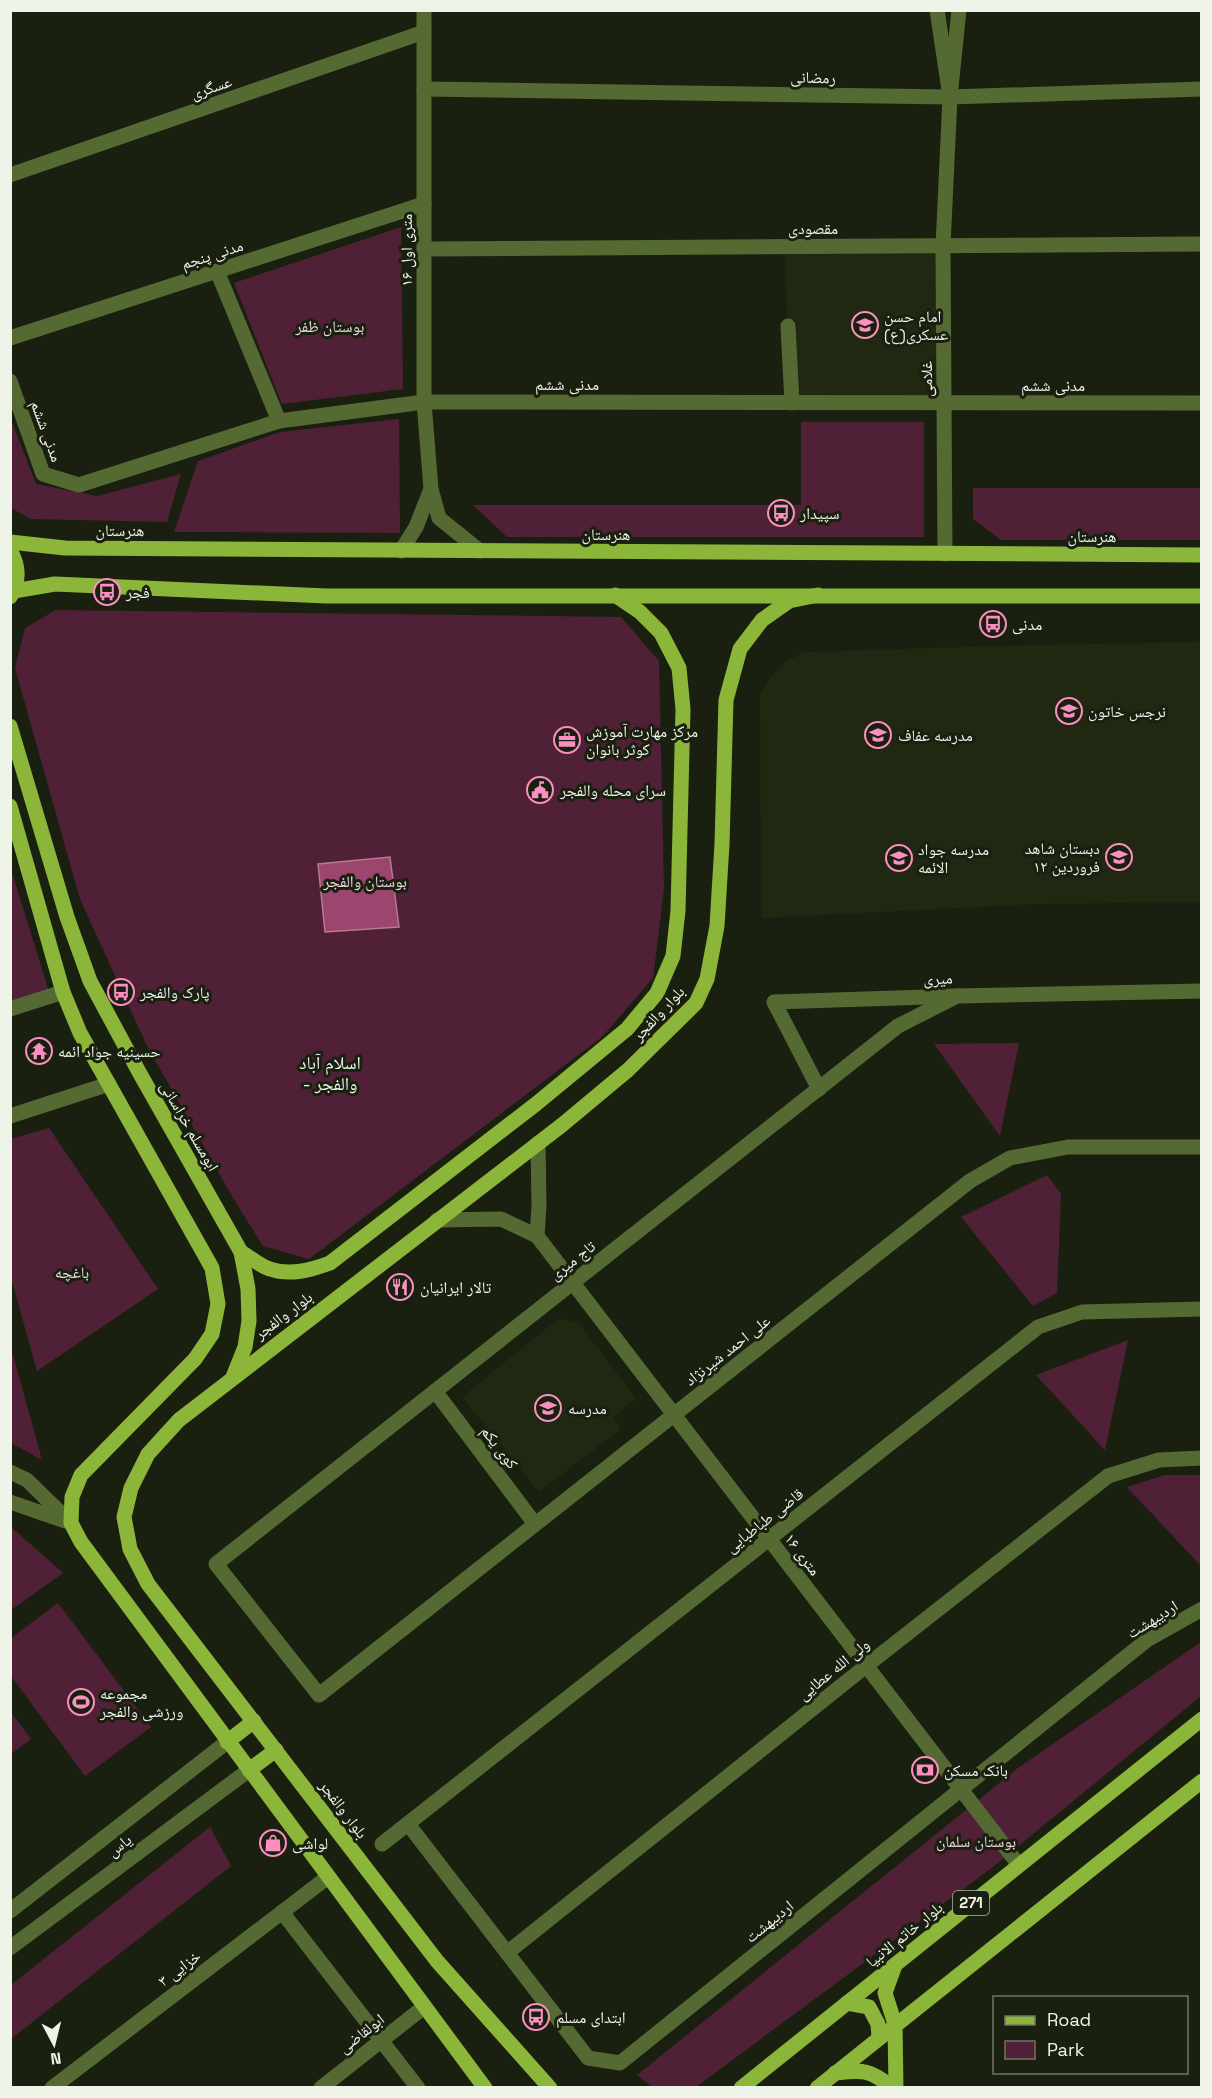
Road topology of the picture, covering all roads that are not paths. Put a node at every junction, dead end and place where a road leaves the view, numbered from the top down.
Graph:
1 (424, 10) edge
2 (936, 10) edge
3 (958, 10) edge
4 (424, 32) junction
5 (424, 89) junction
6 (1202, 89) edge
7 (950, 97) junction
8 (10, 175) edge
9 (424, 204) junction
10 (1202, 244) edge
11 (943, 246) junction
12 (424, 249) junction
13 (217, 272) junction
14 (788, 326) dead end
15 (10, 338) edge
16 (10, 381) edge
17 (424, 402) junction
18 (792, 403) junction
19 (944, 403) junction
20 (1202, 404) edge
21 (279, 421) junction
22 (431, 489) junction
23 (10, 542) edge
24 (10, 550) edge
25 (401, 551) junction
26 (480, 551) junction
27 (945, 554) junction
28 (1202, 555) edge
29 (12, 594) edge
30 (615, 595) junction
31 (818, 595) junction
32 (1202, 596) edge
33 (10, 726) edge
34 (10, 806) edge
35 (17, 855) edge
36 (1202, 991) edge
37 (63, 992) junction
38 (957, 996) junction
39 (10, 1009) edge
40 (109, 1083) junction
41 (819, 1089) junction
42 (10, 1116) edge
43 (538, 1143) junction
44 (1202, 1147) edge
45 (437, 1220) junction
46 (537, 1236) junction
47 (241, 1252) junction
48 (572, 1283) junction
49 (1202, 1309) edge
50 (232, 1377) junction
51 (435, 1391) junction
52 (674, 1415) junction
53 (1202, 1458) edge
54 (10, 1472) edge
55 (10, 1502) edge
56 (71, 1523) junction
57 (535, 1524) junction
58 (769, 1539) junction
59 (1202, 1609) edge
60 (866, 1666) junction
61 (319, 1695) joint
62 (1202, 1719) edge
63 (254, 1721) junction
64 (227, 1742) junction
65 (276, 1750) junction
66 (249, 1770) junction
67 (1202, 1781) edge
68 (962, 1790) junction
69 (408, 1824) junction
70 (382, 1844) dead end
71 (1019, 1865) junction
72 (328, 1877) junction
73 (10, 1911) edge
74 (282, 1912) junction
75 (10, 1948) edge
76 (507, 1953) junction
77 (895, 1965) junction
78 (847, 2002) junction
79 (424, 2007) junction
80 (895, 2024) junction
81 (879, 2037) junction
82 (381, 2040) junction
83 (835, 2073) junction
84 (550, 2087) edge
85 (52, 2088) edge
86 (321, 2088) edge
87 (418, 2088) edge
88 (485, 2088) edge
89 (741, 2088) edge
90 (817, 2088) edge
91 (894, 2088) edge

1 - 4 street, ۱۶ متری اول
2 - 7 street
3 - 7 street
4 - 5 street, ۱۶ متری اول
4 - 8 street, عسگری
5 - 7 street, رمضانی
5 - 9 street, ۱۶ متری اول
6 - 7 street, رمضانی
7 - 11 street, غلامی
9 - 12 street, ۱۶ متری اول
9 - 13 street, مدنی پنجم
10 - 11 street, مقصودی
11 - 12 street, مقصودی
11 - 19 street, غلامی
12 - 17 street, ۱۶ متری اول
13 - 15 street, مدنی پنجم
13 - 21 street
14 - 18 street
16 - 21 street, مدنی ششم
17 - 18 street, مدنی ششم
17 - 21 street, مدنی ششم
17 - 22 street, ۱۶ متری اول
18 - 19 street, مدنی ششم
19 - 20 street, مدنی ششم
19 - 27 street, غلامی
22 - 25 street, ۱۶ متری اول
22 - 26 street, ۱۶ متری اول
23 - 25 main road, هنرستان
24 - 29 main road
25 - 26 main road, هنرستان
26 - 27 main road, هنرستان
27 - 28 main road, هنرستان
29 - 30 main road
30 - 31 main road
30 - 47 main road, بلوار والفجر
31 - 32 main road
31 - 43 main road, بلوار والفجر
33 - 47 main road, ابومسلم خراسانی
34 - 35 main road
35 - 37 main road
36 - 38 street, میری
37 - 39 street
37 - 40 main road
38 - 41 street, تاج میری
38 - 41 street, میری
40 - 42 street
40 - 56 main road
41 - 48 street, تاج میری
43 - 45 main road, بلوار والفجر
43 - 46 street
44 - 52 street, علی احمد شیرنژاد
45 - 46 street
45 - 50 main road, بلوار والفجر
46 - 48 street, ۱۶ متری
47 - 50 main road, ابومسلم خراسانی
48 - 51 street, تاج میری
48 - 52 street, ۱۶ متری
49 - 58 street, قاضی طباطبایی
50 - 63 main road, بلوار والفجر
51 - 57 street, کوی یکم
51 - 61 street, تاج میری
52 - 57 street, علی احمد شیرنژاد
52 - 58 street, ۱۶ متری
53 - 60 street, ولی الله عطایی
54 - 56 street
55 - 56 street
56 - 64 main road
57 - 61 street, علی احمد شیرنژاد
58 - 60 street, ۱۶ متری
58 - 69 street, قاضی طباطبایی
59 - 68 street, اردیبهشت
60 - 68 street, ۱۶ متری
60 - 76 street, ولی الله عطایی
62 - 71 main road, بلوار خاتم الانبیا / 271
63 - 64 main road
63 - 65 main road, بلوار والفجر
64 - 66 main road
64 - 73 street, یاس
65 - 66 main road
65 - 84 main road, بلوار والفجر
66 - 72 main road
66 - 75 street, یاس
67 - 80 main road
68 - 71 street, ۱۶ متری
68 - 76 street, اردیبهشت
69 - 70 street, قاضی طباطبایی
69 - 76 street, اردیبهشت
71 - 77 main road, بلوار خاتم الانبیا / 271
72 - 74 street, خزایی ۳
72 - 79 main road
74 - 82 street
74 - 85 street, خزایی ۳
77 - 78 main road, بلوار خاتم الانبیا / 271
77 - 80 main road
78 - 81 main road
78 - 89 main road, بلوار خاتم الانبیا / 271
79 - 82 street, ابولقاضی
79 - 88 main road
80 - 81 main road
80 - 91 main road
81 - 83 main road
82 - 86 street, ابولقاضی
82 - 87 street
83 - 90 main road
83 - 91 main road

